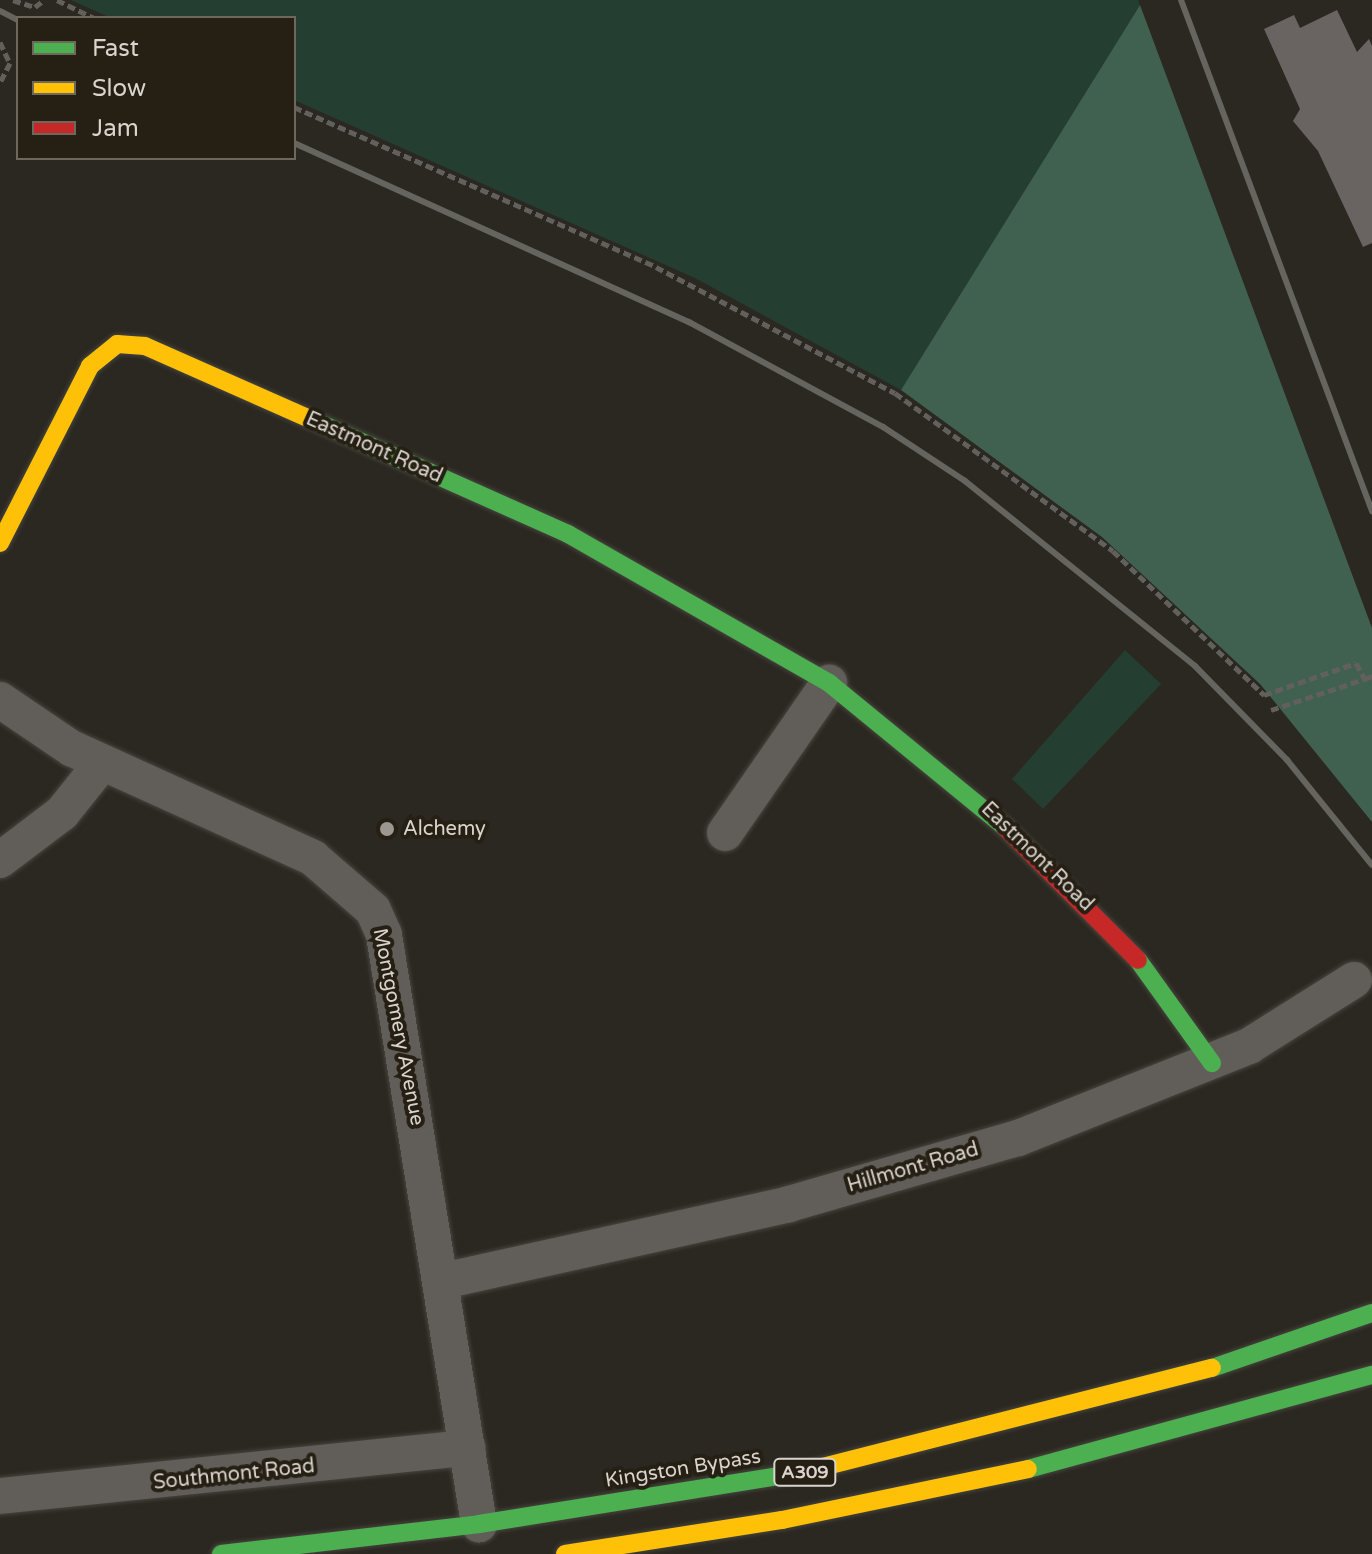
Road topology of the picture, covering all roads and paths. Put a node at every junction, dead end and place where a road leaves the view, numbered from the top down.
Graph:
1 (16, 0) edge
2 (44, 0) edge
3 (57, 0) edge
4 (90, 16) edge
5 (0, 42) edge
6 (0, 83) edge
7 (296, 108) edge
8 (0, 543) edge
9 (1372, 676) edge
10 (1365, 679) junction
11 (829, 683) junction
12 (0, 700) edge
13 (1271, 710) dead end
14 (102, 763) junction
15 (725, 833) dead end
16 (0, 860) edge
17 (1354, 980) dead end
18 (1212, 1063) junction
19 (443, 1281) junction
20 (1372, 1313) edge
21 (1372, 1375) edge
22 (468, 1448) junction
23 (0, 1496) edge
24 (479, 1524) junction
25 (221, 1554) edge
26 (565, 1554) edge

1 - 2 path
3 - 4 path
5 - 6 path
7 - 10 path
8 - 11 main road, Eastmont Road
9 - 10 path
10 - 13 path
11 - 15 street
11 - 18 main road, Eastmont Road
12 - 14 street, Montgomery Avenue
14 - 16 street
14 - 19 street, Montgomery Avenue
17 - 18 street, Hillmont Road
18 - 19 street, Hillmont Road
19 - 22 street, Montgomery Avenue
20 - 24 main road, Kingston Bypass / A309
21 - 26 main road, A309
22 - 23 street, Southmont Road
22 - 24 street, Montgomery Avenue
24 - 25 main road, Kingston Bypass / A309

